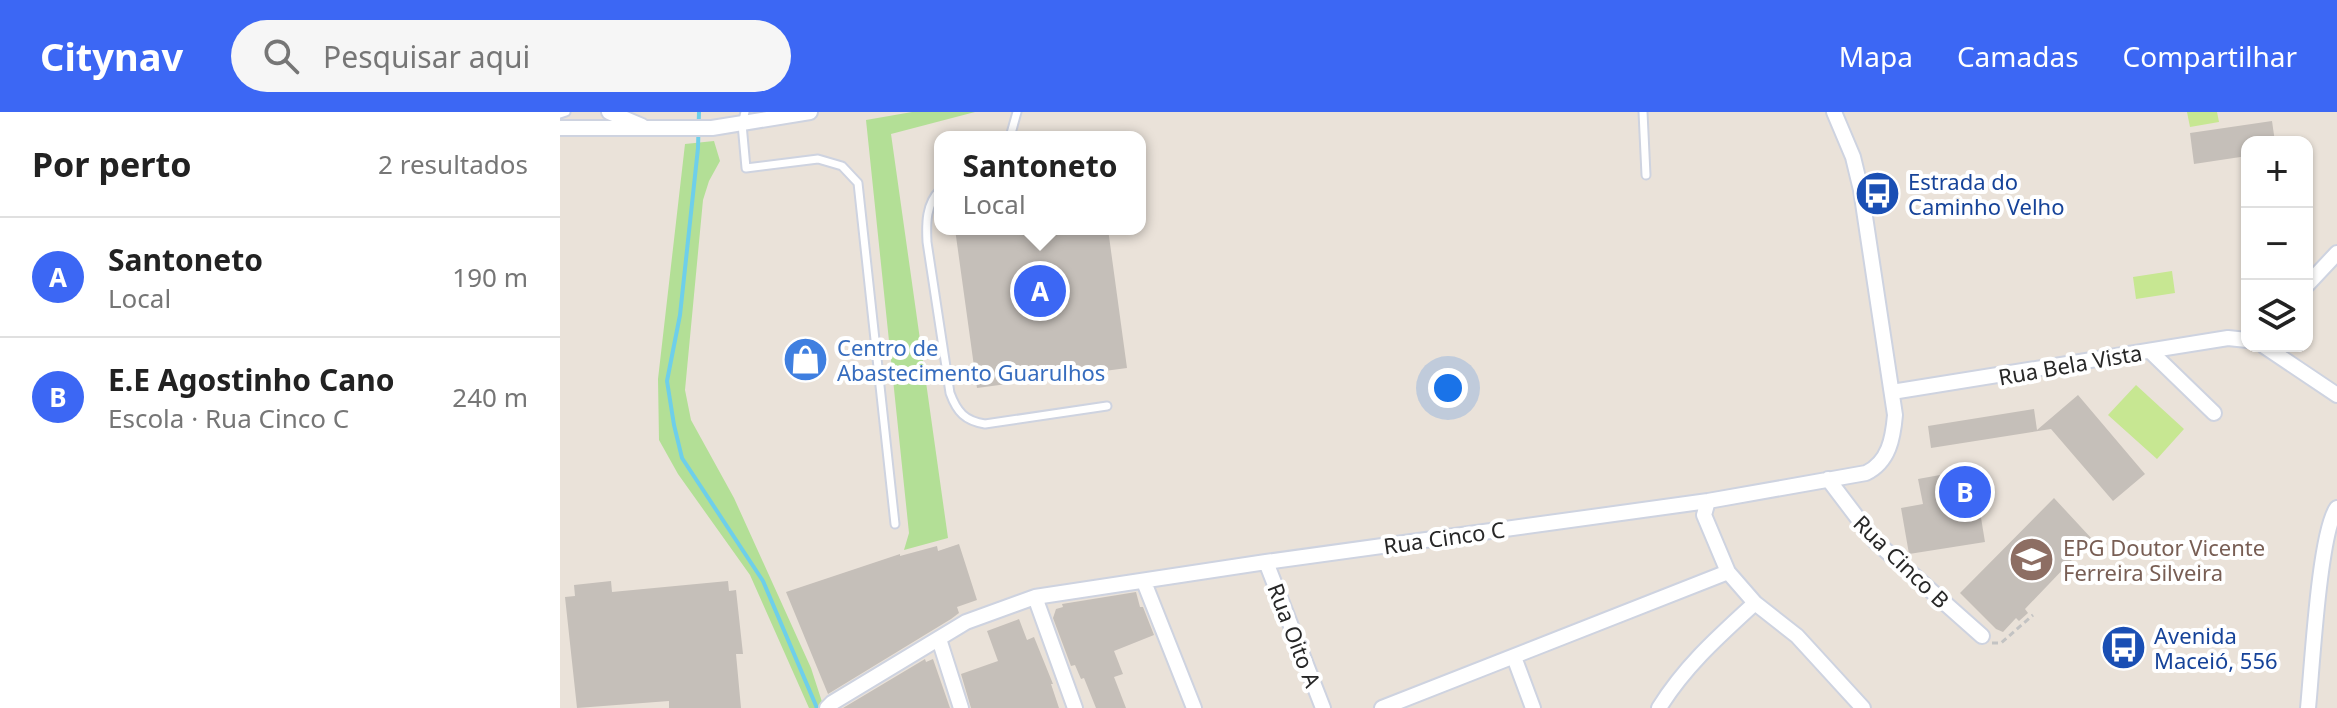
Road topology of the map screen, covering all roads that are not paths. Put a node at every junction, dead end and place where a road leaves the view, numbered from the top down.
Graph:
1 (566, 112) edge
2 (609, 112) edge
3 (810, 112) edge
4 (1643, 112) edge
5 (1834, 112) edge
6 (560, 114) edge
7 (744, 118) edge
8 (560, 128) edge
9 (646, 128) junction
10 (1646, 175) dead end
11 (934, 199) edge
12 (2337, 253) edge
13 (2312, 280) edge
14 (2241, 339) edge
15 (2150, 351) junction
16 (2273, 352) edge
17 (1892, 392) junction
18 (2337, 395) edge
19 (1107, 406) dead end
20 (2214, 413) dead end
21 (1828, 479) junction
22 (1708, 501) junction
23 (2334, 512) edge
24 (895, 524) dead end
25 (1266, 562) junction
26 (1728, 572) junction
27 (1144, 582) junction
28 (1035, 597) junction
29 (1755, 603) junction
30 (1982, 636) road end
31 (939, 639) junction
32 (1514, 657) junction
33 (827, 708) edge
34 (961, 708) edge
35 (1075, 708) edge
36 (1194, 708) edge
37 (1323, 708) edge
38 (1382, 708) edge
39 (1533, 708) edge
40 (1659, 708) edge
41 (1863, 708) edge
42 (2308, 708) edge

1 - 6 lane
2 - 9 street
3 - 7 street
4 - 10 lane
5 - 17 street
7 - 9 street
7 - 24 lane
8 - 9 street
11 - 19 lane
12 - 13 street
14 - 15 street, Rua Bela Vista
15 - 17 street, Rua Bela Vista
15 - 20 street
16 - 18 street
17 - 21 street, Rua Cinco C
21 - 22 street, Rua Cinco C
21 - 30 street, Rua Cinco B
22 - 25 street, Rua Cinco C
22 - 26 street
23 - 42 street
25 - 27 street, Rua Cinco C
25 - 37 street, Rua Oito A
26 - 29 street
26 - 32 street
27 - 28 street, Rua Cinco C
27 - 36 street
28 - 31 street, Rua Cinco C
28 - 35 street
29 - 40 street
29 - 41 street
31 - 33 street, Rua Cinco C
31 - 34 street
32 - 38 street
32 - 39 street

